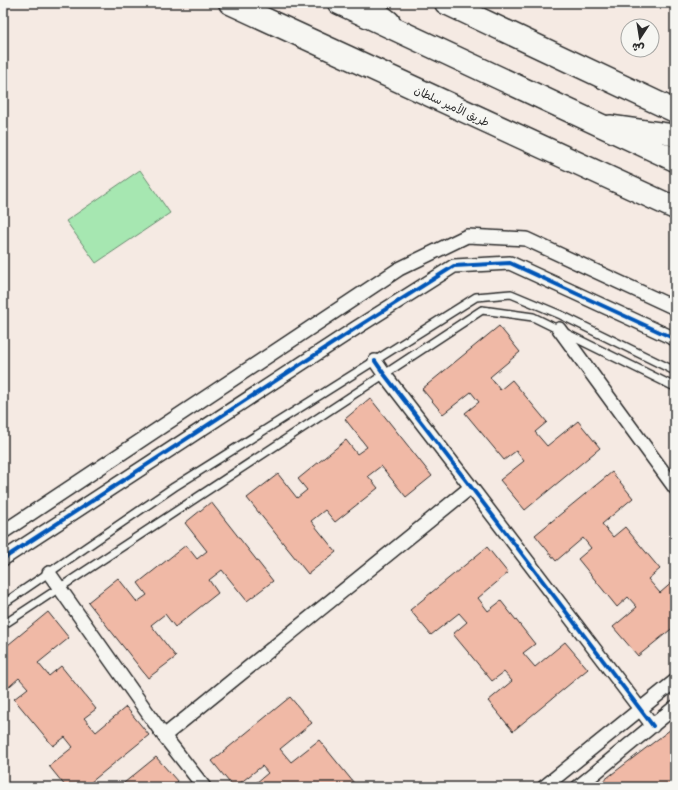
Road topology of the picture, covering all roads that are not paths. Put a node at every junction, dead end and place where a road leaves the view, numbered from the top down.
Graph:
1 (230, 3) edge
2 (339, 3) edge
3 (367, 3) edge
4 (446, 3) edge
5 (409, 36) junction
6 (675, 111) edge
7 (596, 123) junction
8 (675, 137) edge
9 (675, 160) edge
10 (675, 208) edge
11 (675, 308) edge
12 (559, 329) junction
13 (675, 339) edge
14 (375, 361) junction
15 (675, 371) edge
16 (384, 374) junction
17 (675, 387) edge
18 (471, 487) junction
19 (675, 488) edge
20 (3, 532) edge
21 (3, 559) edge
22 (49, 573) junction
23 (59, 588) junction
24 (3, 604) edge
25 (3, 625) edge
26 (675, 681) edge
27 (675, 708) edge
28 (640, 709) junction
29 (653, 726) junction
30 (164, 736) junction
31 (204, 787) edge
32 (544, 787) edge
33 (578, 787) edge

1 - 10 highway, طريق الأمير سلطان
2 - 5 highway
3 - 5 main road
4 - 6 highway
5 - 7 highway
7 - 8 main road
7 - 9 highway
11 - 20 street
12 - 16 lane
12 - 17 lane
12 - 19 street
13 - 21 street
14 - 15 lane
14 - 16 street
14 - 22 lane
16 - 18 street
16 - 23 lane
18 - 28 street
18 - 30 street
22 - 23 street
22 - 24 lane
23 - 25 lane
23 - 30 street
26 - 28 street
27 - 29 street
28 - 29 street
28 - 32 street
29 - 33 street
30 - 31 street

